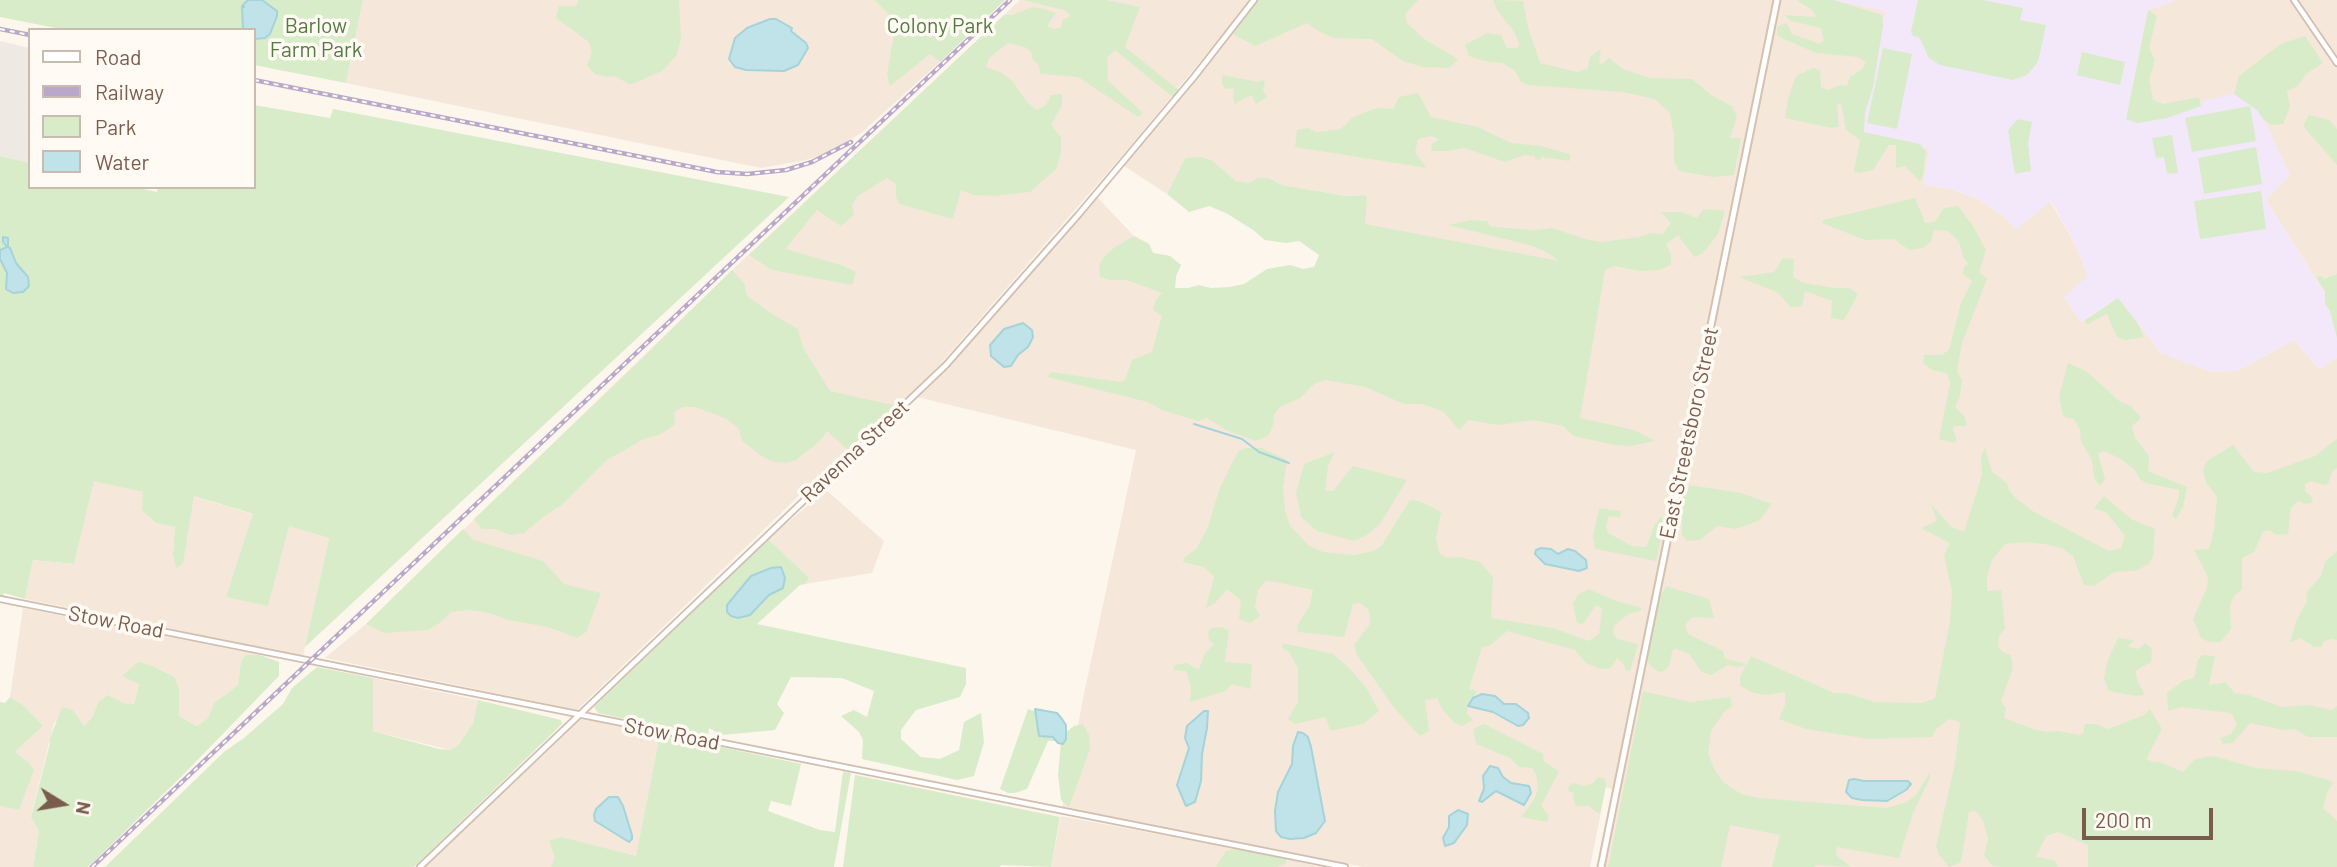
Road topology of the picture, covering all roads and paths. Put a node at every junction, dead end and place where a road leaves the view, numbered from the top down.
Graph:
1 (1254, 0) edge
2 (1777, 0) edge
3 (2294, 0) edge
4 (2337, 63) edge
5 (0, 599) edge
6 (578, 715) junction
7 (420, 867) edge
8 (1345, 867) edge
9 (1601, 867) edge

1 - 6 street, Ravenna Street
2 - 9 main road, East Streetsboro Street
3 - 4 street
5 - 6 street, Stow Road
6 - 7 street, Ravenna Street
6 - 8 street, Stow Road

